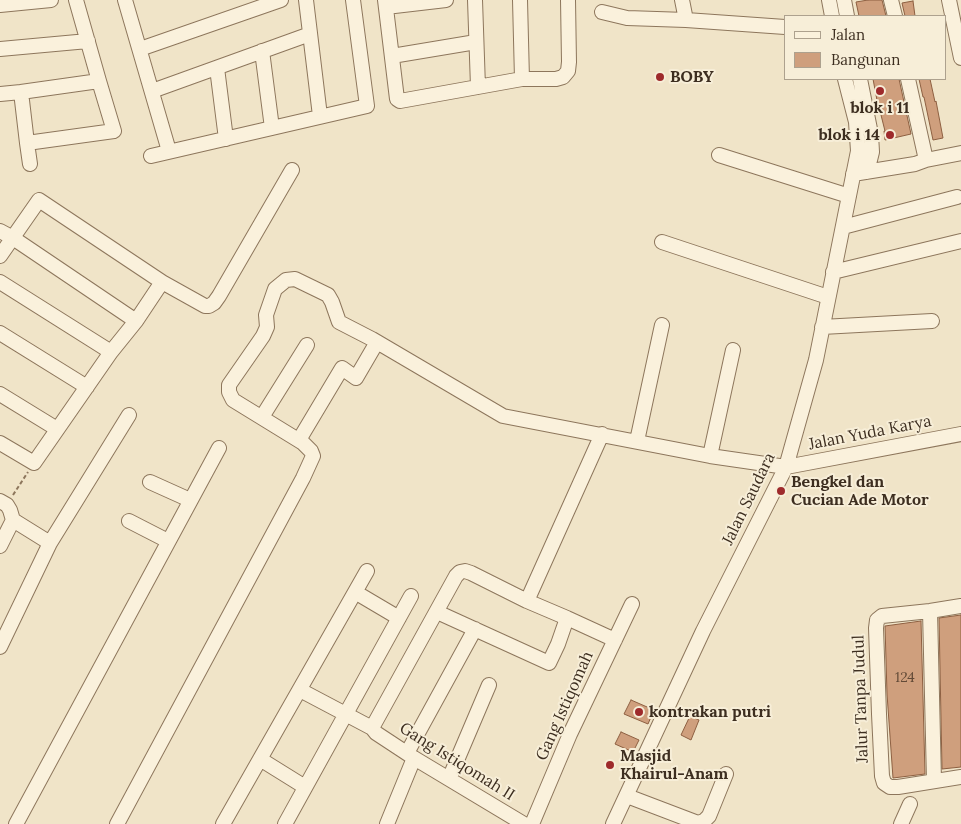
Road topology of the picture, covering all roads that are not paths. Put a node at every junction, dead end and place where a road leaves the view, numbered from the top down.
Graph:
1 (51, 0) edge
2 (76, 0) edge
3 (281, 0) edge
4 (306, 0) edge
5 (353, 0) edge
6 (446, 0) edge
7 (474, 0) edge
8 (520, 0) edge
9 (568, 0) edge
10 (682, 0) edge
11 (829, 0) edge
12 (844, 0) edge
13 (891, 0) edge
14 (130, 2) edge
15 (386, 3) edge
16 (953, 4) edge
17 (0, 5) edge
18 (602, 12) dead end
19 (832, 15) edge
20 (847, 15) edge
21 (895, 15) edge
22 (686, 20) junction
23 (784, 27) edge
24 (310, 34) junction
25 (88, 41) junction
26 (476, 42) junction
27 (0, 49) edge
28 (140, 49) junction
29 (262, 51) junction
30 (392, 56) junction
31 (961, 58) edge
32 (217, 68) junction
33 (522, 79) junction
34 (845, 80) edge
35 (860, 80) edge
36 (908, 80) edge
37 (100, 81) junction
38 (478, 86) junction
39 (152, 91) junction
40 (22, 92) junction
41 (0, 94) edge
42 (320, 116) junction
43 (272, 128) junction
44 (226, 139) junction
45 (27, 143) junction
46 (169, 151) junction
47 (961, 154) edge
48 (719, 155) dead end
49 (151, 156) dead end
50 (926, 160) junction
51 (30, 164) dead end
52 (292, 170) dead end
53 (868, 172) junction
54 (853, 174) junction
55 (849, 196) junction
56 (957, 197) dead end
57 (843, 226) junction
58 (0, 231) edge
59 (13, 238) junction
60 (961, 241) edge
61 (662, 242) dead end
62 (0, 256) edge
63 (833, 272) junction
64 (0, 282) edge
65 (162, 282) junction
66 (828, 297) junction
67 (136, 320) junction
68 (932, 321) dead end
69 (662, 325) dead end
70 (822, 327) junction
71 (0, 333) edge
72 (377, 342) junction
73 (307, 345) dead end
74 (734, 350) dead end
75 (112, 352) junction
76 (87, 386) junction
77 (0, 394) edge
78 (129, 416) dead end
79 (262, 417) junction
80 (57, 429) junction
81 (602, 434) junction
82 (961, 434) edge
83 (299, 440) junction
84 (637, 441) junction
85 (0, 443) edge
86 (219, 448) dead end
87 (710, 456) junction
88 (786, 467) junction
89 (150, 482) dead end
90 (190, 500) junction
91 (3, 503) edge
92 (13, 520) junction
93 (129, 521) dead end
94 (168, 541) junction
95 (50, 543) junction
96 (0, 546) edge
97 (367, 571) dead end
98 (356, 592) junction
99 (411, 596) dead end
100 (527, 601) junction
101 (632, 604) dead end
102 (961, 606) edge
103 (930, 611) junction
104 (437, 612) junction
105 (399, 618) junction
106 (567, 618) junction
107 (475, 629) junction
108 (615, 640) junction
109 (0, 647) edge
110 (489, 685) dead end
111 (300, 690) junction
112 (344, 714) junction
113 (372, 728) junction
114 (411, 756) junction
115 (260, 759) junction
116 (726, 774) dead end
117 (961, 777) edge
118 (449, 778) junction
119 (934, 781) junction
120 (305, 787) junction
121 (627, 796) junction
122 (910, 804) dead end
123 (16, 824) edge
124 (118, 824) edge
125 (223, 824) edge
126 (285, 824) edge
127 (387, 824) edge
128 (524, 824) edge
129 (532, 824) edge
130 (613, 824) edge
131 (901, 824) edge

1 - 17 street
2 - 25 street
3 - 28 street
4 - 24 street
5 - 42 street
6 - 15 street
7 - 26 street
8 - 33 street
9 - 33 street
10 - 22 street
11 - 19 street
12 - 20 street
13 - 21 street
14 - 28 street
15 - 30 street
16 - 31 street
18 - 22 street
22 - 23 street
24 - 29 street
24 - 42 street
25 - 27 street
25 - 37 street
26 - 30 street
26 - 38 street
28 - 39 street
29 - 32 street
29 - 43 street
30 - 38 street
32 - 39 street
32 - 44 street
33 - 38 street
34 - 54 street, Jalan Saudara
35 - 53 street
36 - 50 street
37 - 40 street
37 - 45 street
39 - 46 street
40 - 41 street
40 - 45 street
42 - 43 street
43 - 44 street
44 - 46 street
45 - 51 street
46 - 49 street
47 - 50 street
48 - 55 street
50 - 53 street
52 - 65 street
53 - 54 street
54 - 55 street, Jalan Saudara
55 - 57 street, Jalan Saudara
56 - 57 street
57 - 63 street, Jalan Saudara
58 - 59 street
59 - 62 street
59 - 65 street
59 - 67 street
60 - 63 street
61 - 66 street
63 - 66 street, Jalan Saudara
64 - 75 street
65 - 67 street
66 - 70 street, Jalan Saudara
67 - 75 street
68 - 70 street
69 - 84 street
70 - 88 street, Jalan Saudara
71 - 76 street
72 - 79 street, Jalan Yuda Karya
72 - 81 street, Jalan Yuda Karya
72 - 83 street
73 - 79 street
74 - 87 street
75 - 76 street
76 - 80 street
77 - 80 street
78 - 95 street
79 - 83 street, Jalan Yuda Karya
80 - 85 street
81 - 84 street, Jalan Yuda Karya
81 - 100 street
82 - 88 street, Jalan Yuda Karya
83 - 124 street
84 - 87 street, Jalan Yuda Karya
86 - 90 street
87 - 88 street, Jalan Yuda Karya
88 - 121 street, Jalan Saudara
89 - 90 street
90 - 94 street
91 - 92 street
92 - 95 street
92 - 96 street
93 - 94 street
94 - 123 street
95 - 109 street
97 - 98 street
98 - 105 street
98 - 111 street
99 - 105 street
100 - 104 street
100 - 106 street
101 - 108 street, Gang Istiqomah
102 - 103 street, Jalur Tanpa Judul
103 - 119 street
103 - 119 street, Jalur Tanpa Judul
104 - 107 street
104 - 113 street
105 - 112 street
106 - 107 street
106 - 108 street
107 - 114 street
108 - 129 street, Gang Istiqomah
110 - 118 street
111 - 112 street, Gang Istiqomah II
111 - 115 street
112 - 113 street, Gang Istiqomah II
112 - 120 street
113 - 114 street, Gang Istiqomah II
114 - 118 street, Gang Istiqomah II
114 - 127 street
115 - 120 street
115 - 125 street
116 - 121 street
117 - 119 street, Jalur Tanpa Judul
118 - 128 street, Gang Istiqomah II
120 - 126 street
121 - 130 street, Jalan Saudara
122 - 131 street

